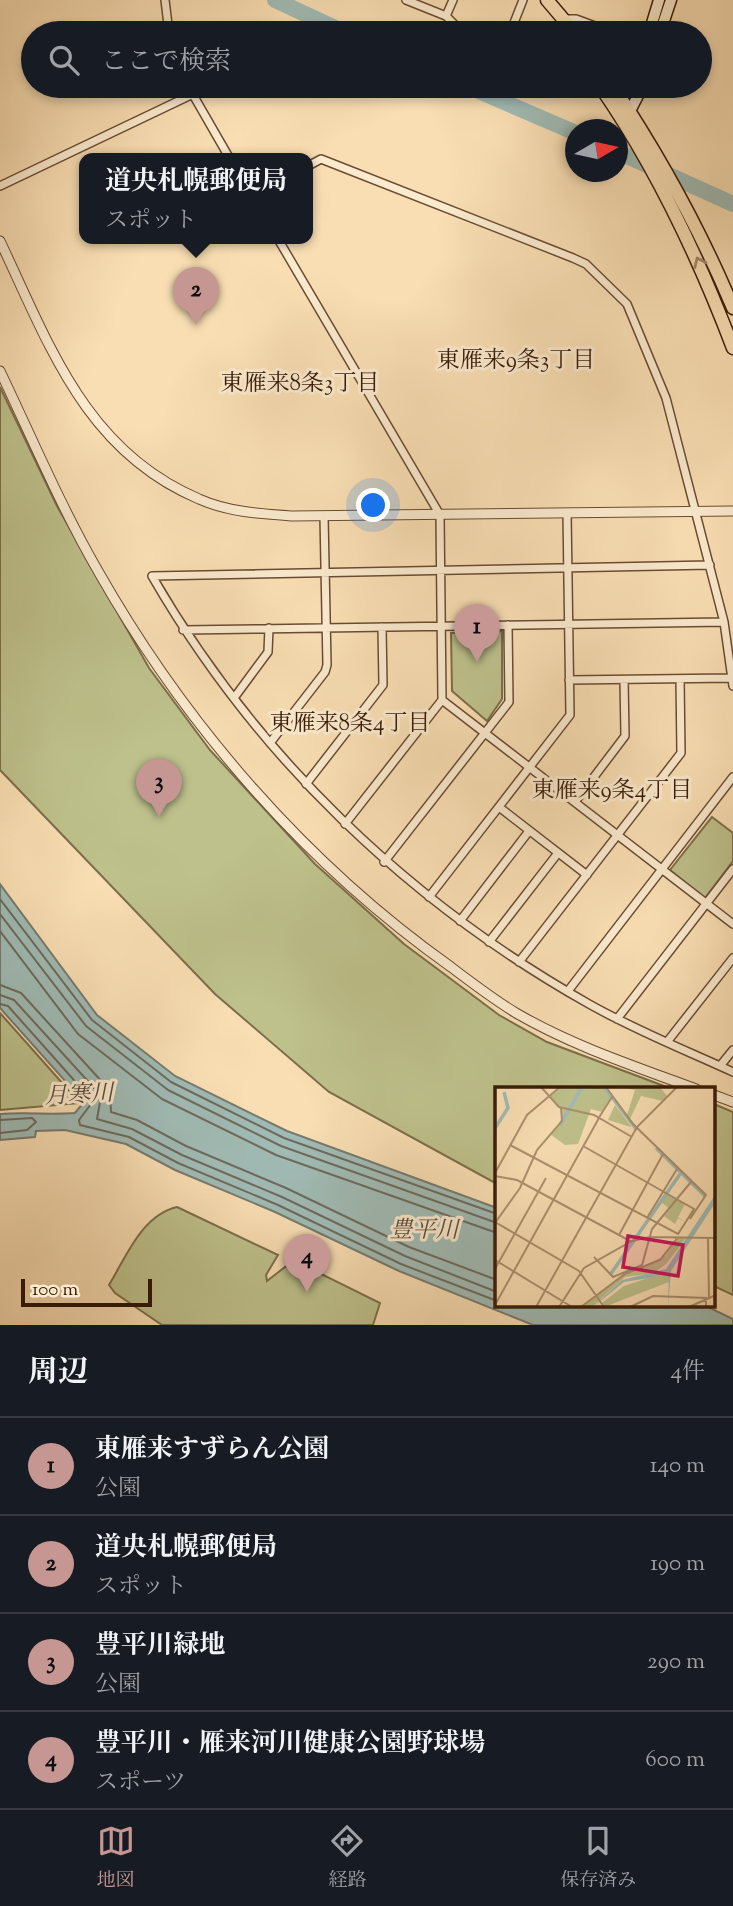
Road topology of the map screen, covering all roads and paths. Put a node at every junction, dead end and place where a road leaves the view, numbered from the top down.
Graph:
1 (164, 0) edge
2 (406, 0) edge
3 (453, 0) edge
4 (523, 0) edge
5 (545, 0) edge
6 (659, 0) edge
7 (671, 0) edge
8 (446, 16) junction
9 (564, 19) joint
10 (167, 21) edge
11 (451, 21) edge
12 (515, 21) edge
13 (558, 21) edge
14 (581, 21) edge
15 (653, 21) edge
16 (664, 21) edge
17 (185, 98) edge
18 (195, 98) edge
19 (614, 98) edge
20 (636, 98) edge
21 (616, 100) joint
22 (626, 114) junction
23 (227, 153) edge
24 (313, 163) edge
25 (0, 186) edge
26 (0, 241) edge
27 (281, 244) edge
28 (733, 308) edge
29 (733, 348) edge
30 (0, 372) edge
31 (696, 511) junction
32 (733, 511) edge
33 (566, 513) junction
34 (440, 515) junction
35 (324, 516) junction
36 (710, 565) junction
37 (568, 567) junction
38 (440, 570) junction
39 (325, 571) junction
40 (724, 622) junction
41 (568, 624) junction
42 (508, 625) junction
43 (441, 626) junction
44 (326, 627) junction
45 (382, 627) junction
46 (269, 628) junction
47 (183, 630) junction
48 (680, 679) junction
49 (569, 680) junction
50 (624, 680) junction
51 (732, 682) edge
52 (234, 698) junction
53 (442, 700) junction
54 (486, 732) junction
55 (270, 743) junction
56 (530, 767) junction
57 (733, 777) edge
58 (306, 784) junction
59 (726, 787) junction
60 (733, 793) edge
61 (575, 802) junction
62 (499, 807) junction
63 (345, 824) junction
64 (529, 831) junction
65 (618, 834) junction
66 (558, 853) junction
67 (384, 862) junction
68 (662, 869) junction
69 (733, 869) edge
70 (587, 876) junction
71 (429, 897) junction
72 (707, 904) junction
73 (460, 921) junction
74 (733, 924) edge
75 (489, 942) junction
76 (733, 958) edge
77 (519, 962) junction
78 (568, 992) junction
79 (617, 1018) junction
80 (667, 1042) junction
81 (733, 1049) edge
82 (720, 1066) junction
83 (733, 1072) edge
84 (691, 1087) edge
85 (716, 1096) edge
86 (733, 1102) edge

1 - 10 street
2 - 8 street
3 - 8 street
4 - 12 street
5 - 9 highway
5 - 13 highway
6 - 15 main road
7 - 16 main road
8 - 11 street
9 - 14 street
17 - 25 street
18 - 23 street
19 - 21 highway
20 - 22 main road
21 - 22 highway
22 - 28 highway
29 -> 22 highway
24 - 31 street
26 - 35 street
27 - 34 street
30 - 84 street
31 - 32 street
31 - 33 street
31 - 36 street
33 - 34 street
33 - 37 street
34 - 35 street
34 - 38 street
35 - 39 street
36 - 37 street
36 - 40 street
37 - 38 street
37 - 41 street
38 - 39 street
38 - 43 street
39 - 44 street
39 - 47 street
40 - 41 street
40 - 51 street
41 - 42 street
41 - 49 street
42 - 43 street
42 - 54 street
43 - 45 street
43 - 53 street
44 - 45 street
44 - 46 street
44 - 55 street
45 - 58 street
46 - 47 street
46 - 52 street
47 - 52 street
48 - 50 street
48 - 51 street
48 - 65 street
49 - 50 street
49 - 56 street
50 - 61 street
52 - 55 street
53 - 54 street
53 - 63 street
54 - 56 street
54 - 67 street
55 - 58 street
56 - 61 street
56 - 62 street
57 - 59 street
58 - 63 street
59 - 60 street
59 - 68 street
61 - 65 street
62 - 64 street
62 - 71 street
63 - 67 street
64 - 66 street
64 - 73 street
65 - 68 street
65 - 70 street
66 - 70 street
66 - 75 street
67 - 71 street
68 - 72 street
68 - 78 street
69 - 72 street
70 - 77 street
71 - 73 street
72 - 74 street
72 - 79 street
73 - 75 street
75 - 77 street
76 - 80 street
77 - 78 street
78 - 79 street
79 - 80 street
80 - 82 street
81 - 82 street
82 - 83 street
85 - 86 street

